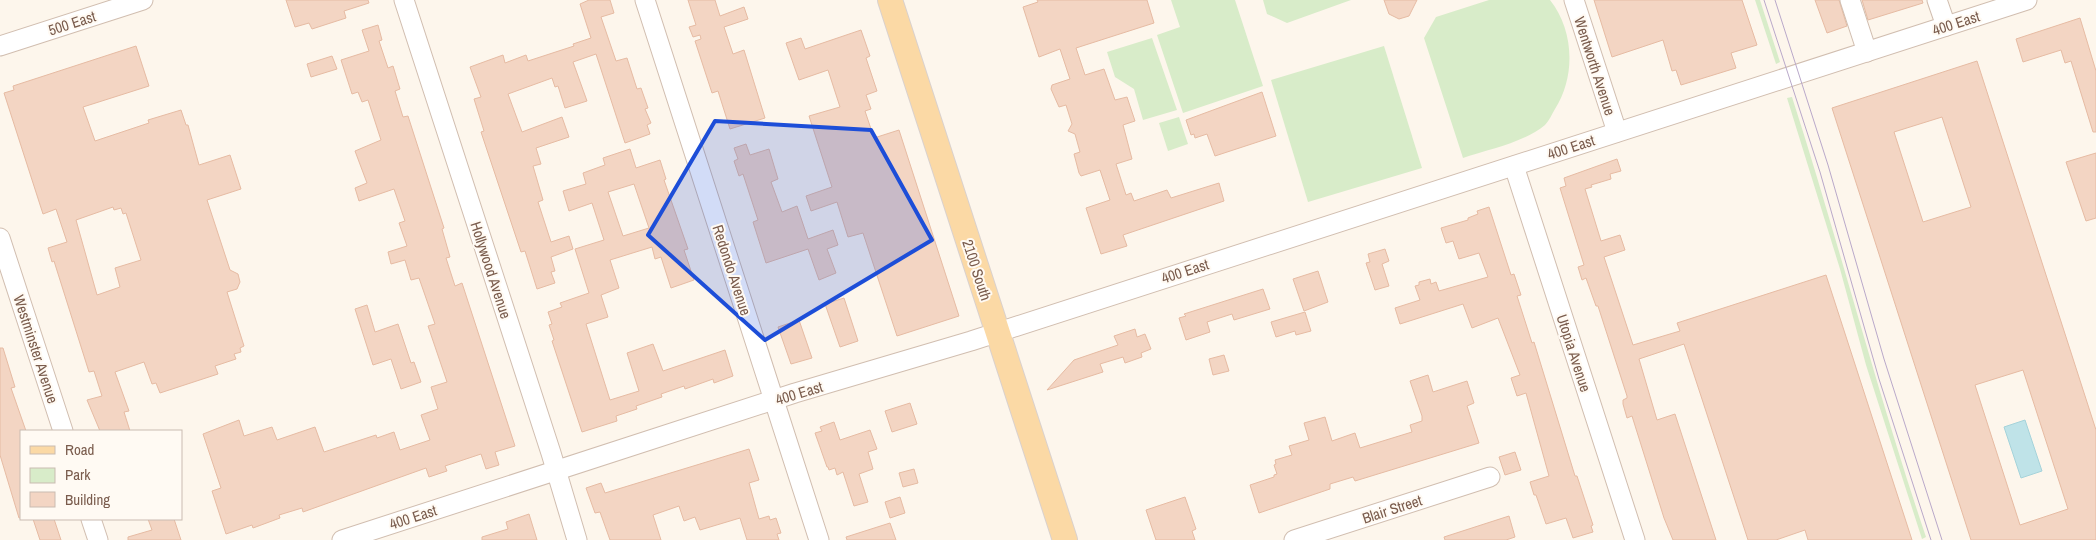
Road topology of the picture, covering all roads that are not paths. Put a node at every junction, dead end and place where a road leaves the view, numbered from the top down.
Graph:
1 (143, 0) edge
2 (404, 0) edge
3 (645, 0) edge
4 (890, 0) edge
5 (1574, 0) edge
6 (1850, 0) edge
7 (1937, 0) edge
8 (2027, 0) edge
9 (1946, 26) junction
10 (0, 46) edge
11 (1867, 52) junction
12 (1617, 132) junction
13 (1514, 166) junction
14 (0, 238) edge
15 (997, 332) junction
16 (774, 400) junction
17 (63, 430) edge
18 (555, 471) junction
19 (1490, 477) dead end
20 (91, 520) edge
21 (98, 540) edge
22 (342, 540) edge
23 (577, 540) edge
24 (819, 540) edge
25 (1065, 540) edge
26 (1294, 540) edge
27 (1635, 540) edge

1 - 10 street, 500 East
2 - 18 street, Hollywood Avenue
3 - 16 street, Redondo Avenue
4 - 15 main road, 2100 South
5 - 12 street, Wentworth Avenue
6 - 11 street
7 - 9 street
8 - 9 street, 400 East
9 - 11 street, 400 East
11 - 12 street, 400 East
12 - 13 street, 400 East
13 - 15 street, 400 East
13 - 27 street, Utopia Avenue
14 - 17 street, Westminster Avenue
15 - 16 street, 400 East
15 - 25 main road, 2100 South
16 - 18 street, 400 East
16 - 24 street, Redondo Avenue
18 - 22 street, 400 East
18 - 23 street, Hollywood Avenue
19 - 26 street, Blair Street
20 - 21 street

